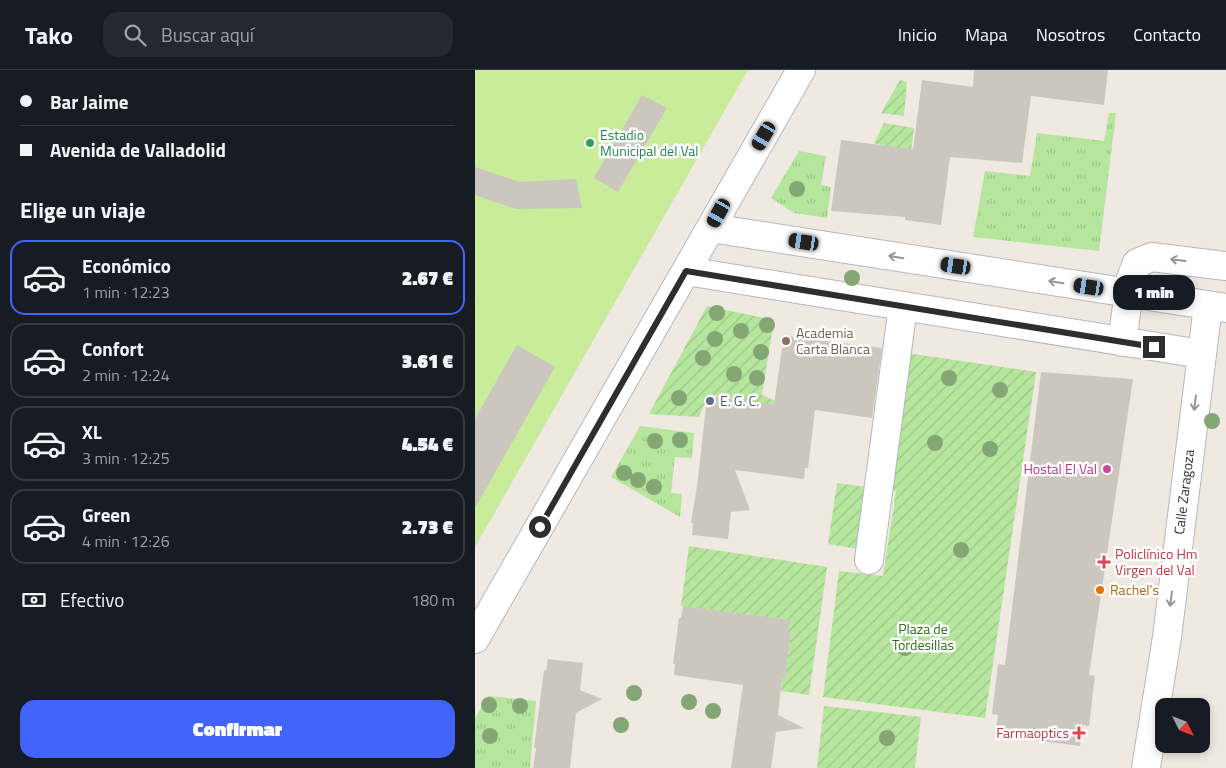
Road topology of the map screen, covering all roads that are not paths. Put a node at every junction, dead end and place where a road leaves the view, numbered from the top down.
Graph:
1 (801, 70) edge
2 (711, 228) junction
3 (1226, 266) edge
4 (686, 271) junction
5 (1128, 293) junction
6 (903, 306) junction
7 (1217, 307) edge
8 (1122, 342) junction
9 (1201, 354) junction
10 (869, 560) dead end
11 (477, 635) edge
12 (1146, 768) edge

1 - 2 street
2 - 4 street
5 -> 2 street
3 -> 5 street
4 - 6 street
4 - 11 street
5 - 7 street
5 - 8 street
6 - 8 street
6 - 10 street
7 - 9 street, Calle Zaragoza
8 - 9 street
9 -> 12 street, Calle Zaragoza

